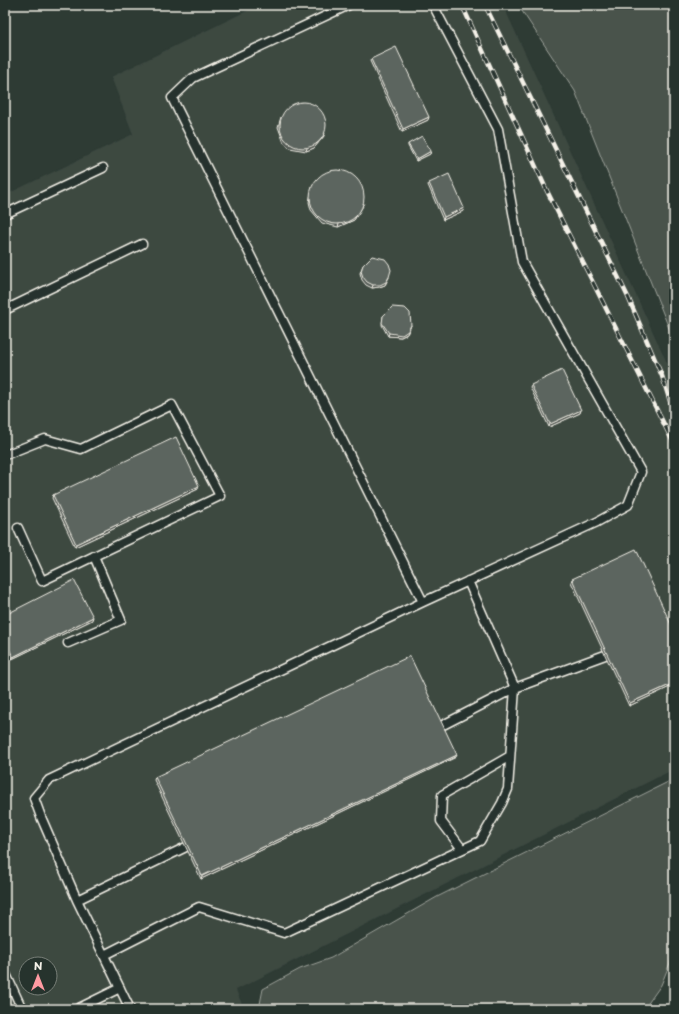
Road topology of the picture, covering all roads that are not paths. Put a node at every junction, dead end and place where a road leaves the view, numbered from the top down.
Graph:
1 (349, 5) edge
2 (433, 5) edge
3 (103, 168) dead end
4 (5, 214) edge
5 (142, 244) dead end
6 (5, 310) edge
7 (5, 455) edge
8 (18, 528) dead end
9 (94, 556) junction
10 (468, 581) junction
11 (423, 602) junction
12 (68, 643) dead end
13 (605, 655) edge
14 (515, 688) junction
15 (441, 726) edge
16 (510, 756) junction
17 (186, 847) edge
18 (462, 849) junction
19 (77, 900) junction
20 (104, 955) junction
21 (5, 972) edge
22 (120, 988) junction
23 (22, 1009) edge
24 (77, 1009) edge
25 (130, 1009) edge

1 - 11 lane
2 - 10 lane
3 - 4 lane
5 - 6 lane
7 - 9 lane
8 - 9 lane
9 - 12 lane
10 - 11 lane
10 - 14 lane
11 - 19 lane
13 - 14 lane
14 - 15 lane
14 - 16 lane
16 - 18 lane
16 - 18 lane
17 - 19 lane
18 - 20 lane
19 - 20 lane
20 - 22 lane
21 - 23 lane
22 - 24 lane
22 - 25 lane

